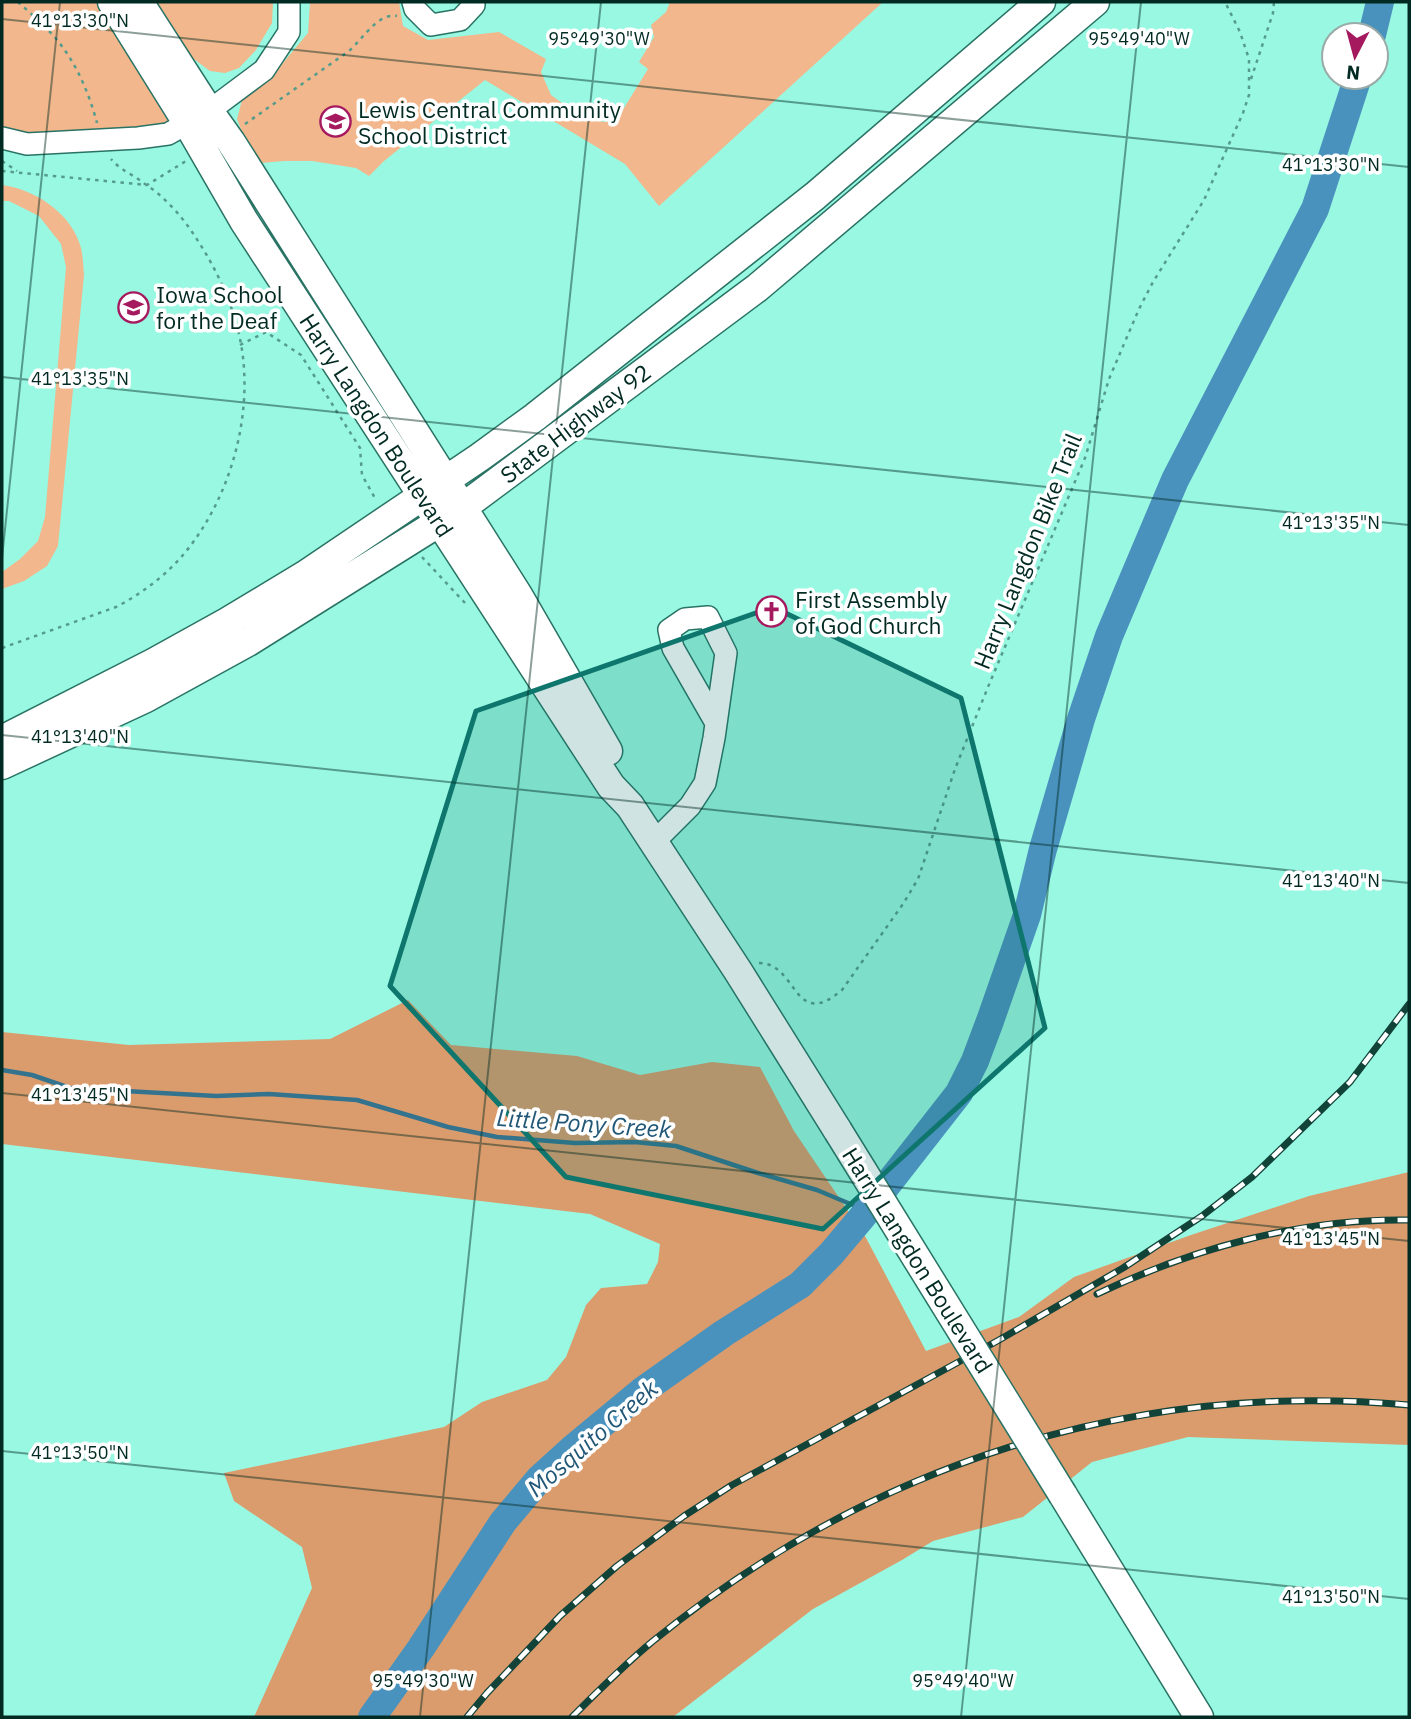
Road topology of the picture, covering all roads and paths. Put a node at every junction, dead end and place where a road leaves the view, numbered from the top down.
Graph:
1 (18, 2) edge
2 (112, 2) edge
3 (139, 2) edge
4 (289, 2) edge
5 (473, 2) edge
6 (1041, 2) edge
7 (1095, 2) edge
8 (1225, 2) edge
9 (1275, 2) edge
10 (409, 10) edge
11 (1249, 83) junction
12 (198, 117) junction
13 (228, 136) junction
14 (2, 138) edge
15 (101, 140) junction
16 (27, 144) junction
17 (2, 150) edge
18 (203, 151) junction
19 (2, 162) edge
20 (2, 171) edge
21 (19, 173) junction
22 (147, 185) junction
23 (240, 345) junction
24 (446, 480) junction
25 (422, 495) junction
26 (451, 515) junction
27 (387, 519) junction
28 (2, 648) edge
29 (716, 723) dead end
30 (2, 740) edge
31 (2, 765) edge
32 (654, 842) junction
33 (738, 971) junction
34 (1199, 1717) edge

1 - 15 path
2 - 12 main road, Harry Langdon Boulevard
3 - 12 main road, Harry Langdon Boulevard
4 - 12 street
5 - 10 street
6 - 24 main road, State Highway 92
7 - 26 main road, State Highway 92
8 - 11 path, Harry Langdon Bike Trail
9 - 11 path
10 - 13 path
11 - 33 path, Harry Langdon Bike Trail
12 - 13 main road, Harry Langdon Boulevard
12 - 15 street
12 - 18 main road, Harry Langdon Boulevard
13 - 24 main road, Harry Langdon Boulevard
14 - 16 street
15 - 16 street
15 - 22 path
16 - 17 street
18 - 22 path
18 - 25 main road, Harry Langdon Boulevard
19 - 21 path
20 - 21 path
21 - 22 path
22 - 23 path
23 - 27 path
23 - 28 path
24 - 25 main road, State Highway 92
24 - 26 main road, Harry Langdon Boulevard
25 - 26 main road, Harry Langdon Boulevard
25 - 27 main road, State Highway 92
26 - 31 main road, State Highway 92
26 - 32 main road, Harry Langdon Boulevard
27 - 30 main road, State Highway 92
29 - 32 street
32 - 33 main road, Harry Langdon Boulevard
33 - 34 main road, Harry Langdon Boulevard, bridge

